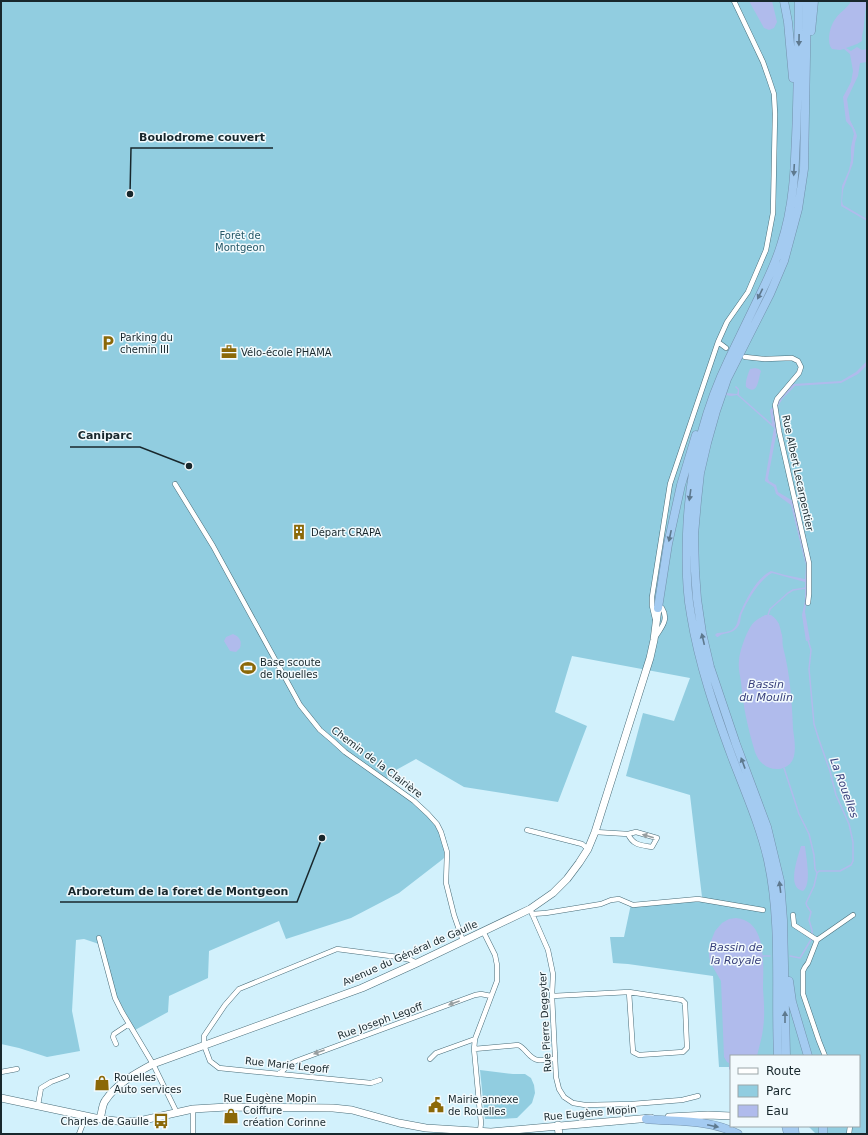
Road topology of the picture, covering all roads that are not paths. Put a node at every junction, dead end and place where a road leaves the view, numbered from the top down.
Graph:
1 (734, 1) edge
2 (784, 1) edge
3 (799, 1) edge
4 (807, 1) edge
5 (814, 1) edge
6 (805, 101) junction
7 (797, 116) junction
8 (718, 342) junction
9 (726, 348) dead end
10 (745, 357) dead end
11 (727, 363) junction
12 (175, 484) dead end
13 (808, 603) dead end
14 (655, 607) junction
15 (654, 640) junction
16 (527, 830) dead end
17 (596, 832) junction
18 (628, 834) junction
19 (588, 849) junction
20 (764, 910) dead end
21 (531, 911) junction
22 (793, 915) dead end
23 (854, 915) dead end
24 (483, 931) junction
25 (784, 933) junction
26 (99, 938) dead end
27 (817, 940) junction
28 (463, 941) junction
29 (417, 963) junction
30 (629, 992) junction
31 (491, 996) junction
32 (552, 996) junction
33 (129, 1024) junction
34 (475, 1039) junction
35 (116, 1044) dead end
36 (204, 1045) junction
37 (474, 1049) junction
38 (778, 1055) edge
39 (786, 1055) edge
40 (808, 1055) edge
41 (825, 1055) edge
42 (430, 1059) dead end
43 (554, 1059) junction
44 (153, 1064) junction
45 (18, 1069) dead end
46 (1, 1072) edge
47 (279, 1074) junction
48 (67, 1076) dead end
49 (380, 1080) dead end
50 (698, 1096) dead end
51 (1, 1098) edge
52 (38, 1105) junction
53 (193, 1109) junction
54 (176, 1113) junction
55 (86, 1116) junction
56 (730, 1116) edge
57 (100, 1119) junction
58 (646, 1119) junction
59 (558, 1125) junction
60 (479, 1133) edge
61 (79, 1134) edge
62 (193, 1134) edge
63 (559, 1134) edge
64 (738, 1134) edge

1 - 8 street
2 - 7 highway
3 -> 7 highway
4 - 6 highway
5 - 6 highway
25 -> 6 highway
7 -> 11 highway
8 - 9 street
8 - 14 street
10 - 13 street, Rue Albert Lecarpentier
11 -> 14 highway
11 -> 38 highway
12 - 28 street, Chemin de la Clairière
14 - 15 street, Avenue du Général de Gaulle
14 - 15 street
15 - 17 street, Avenue du Général de Gaulle
16 - 19 street
17 - 18 street
17 - 19 street, Avenue du Général de Gaulle
18 -> 18 street
19 - 21 street, Avenue du Général de Gaulle
20 - 21 street
21 - 24 street, Avenue du Général de Gaulle
21 - 32 street, Rue Pierre Degeyter
22 - 27 street
23 - 27 street
24 - 28 street, Avenue du Général de Gaulle
24 - 31 street
39 -> 25 highway
25 - 40 highway
26 - 33 street
27 - 41 street
28 - 29 street, Avenue du Général de Gaulle
29 - 36 street, Avenue du Général de Gaulle
29 - 36 street
30 - 30 street
30 - 32 street
31 - 34 street
31 -> 47 street, Rue Joseph Legoff
32 - 43 street, Rue Pierre Degeyter
33 - 35 street
33 - 44 street
34 - 37 street
34 - 42 street
36 - 44 street, Avenue du Général de Gaulle
36 - 47 street, Rue Marie Legoff
37 - 43 street
37 - 60 street
43 - 50 street, Rue Pierre Degeyter
44 - 54 street
44 - 57 street, Avenue du Général de Gaulle
45 - 46 street
47 - 49 street, Rue Marie Legoff
48 - 52 street
51 - 52 street, Rue Eugène Mopin
52 - 55 street, Rue Eugène Mopin
53 - 54 street, Rue Eugène Mopin
53 - 60 street, Rue Eugène Mopin
53 - 62 street
54 - 57 street, Rue Eugène Mopin
55 - 57 street, Rue Eugène Mopin
55 - 61 street
56 - 58 street, Rue Eugène Mopin
58 - 59 street, Rue Eugène Mopin
58 -> 64 highway
59 - 60 street, Rue Eugène Mopin
59 - 63 street

